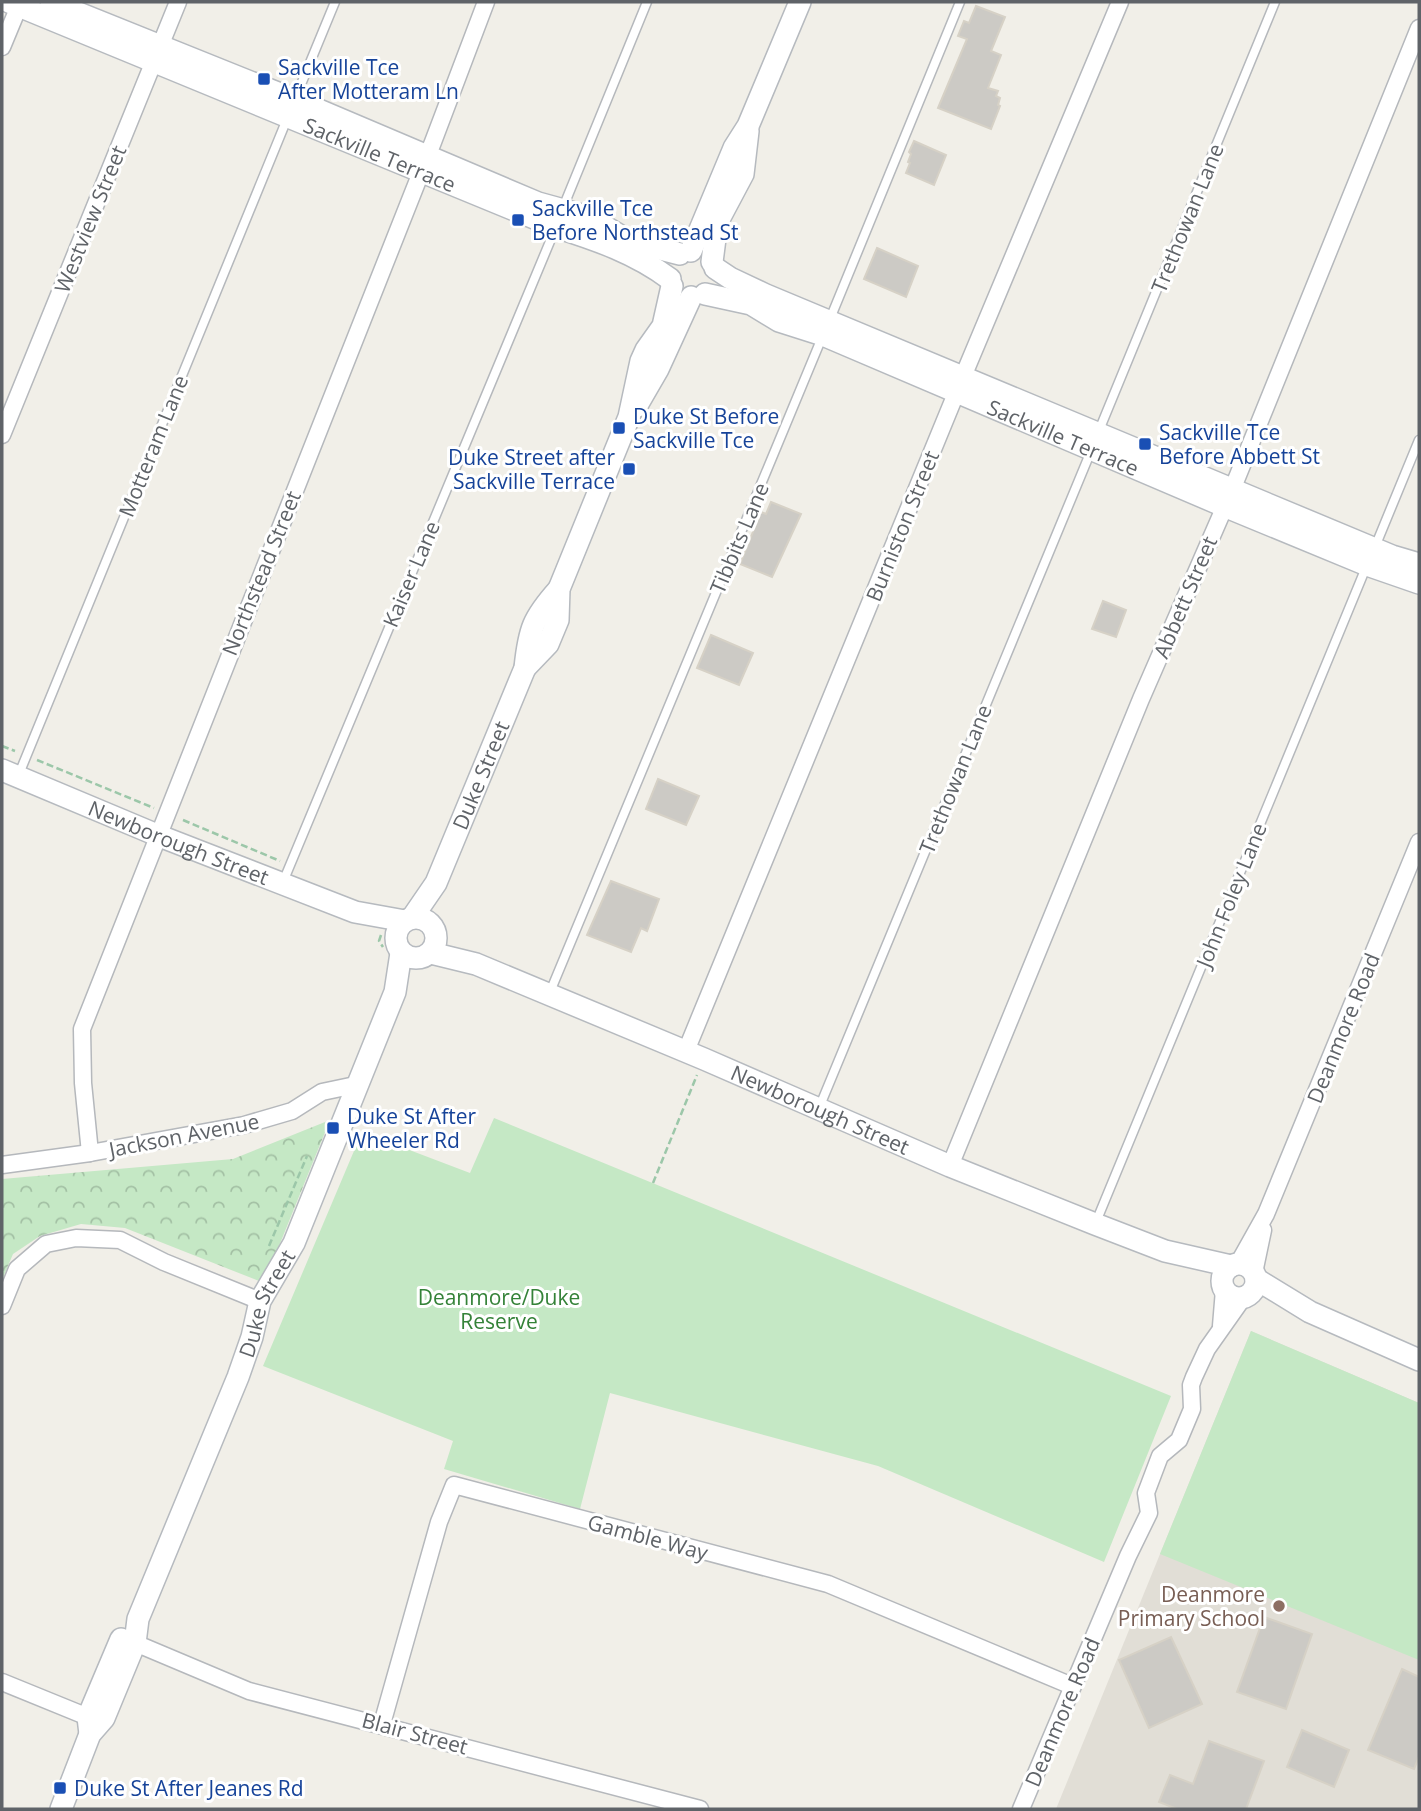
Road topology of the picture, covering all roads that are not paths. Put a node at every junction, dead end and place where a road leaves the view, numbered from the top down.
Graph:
1 (51, 2) edge
2 (178, 2) edge
3 (335, 2) edge
4 (486, 2) edge
5 (648, 2) edge
6 (800, 2) edge
7 (960, 2) edge
8 (1120, 2) edge
9 (1275, 2) edge
10 (14, 4) edge
11 (1419, 28) edge
12 (2, 47) edge
13 (157, 53) junction
14 (291, 108) junction
15 (748, 126) junction
16 (424, 163) junction
17 (559, 219) junction
18 (686, 252) junction
19 (714, 265) junction
20 (671, 283) junction
21 (698, 295) junction
22 (826, 328) junction
23 (960, 384) junction
24 (628, 417) junction
25 (2, 435) edge
26 (1419, 440) edge
27 (1095, 441) junction
28 (1228, 498) junction
29 (1371, 557) junction
30 (1419, 564) edge
31 (1419, 583) edge
32 (10, 773) edge
33 (157, 835) junction
34 (1419, 842) edge
35 (286, 874) junction
36 (436, 883) junction
37 (355, 912) junction
38 (409, 919) junction
39 (410, 944) junction
40 (549, 996) junction
41 (695, 1055) junction
42 (359, 1084) junction
43 (818, 1109) junction
44 (90, 1153) junction
45 (2, 1165) edge
46 (950, 1166) junction
47 (1096, 1224) junction
48 (1240, 1281) junction
49 (260, 1301) junction
50 (2, 1306) edge
51 (1419, 1360) edge
52 (138, 1619) junction
53 (135, 1643) junction
54 (2, 1682) edge
55 (1072, 1686) junction
56 (382, 1724) junction
57 (89, 1725) junction
58 (61, 1809) edge
59 (700, 1809) edge
60 (1021, 1809) edge

1 - 13 main road, Sackville Terrace
2 - 13 street, Westview Street
3 - 14 lane, Motteram Lane
4 - 16 street, Northstead Street
5 - 17 lane, Kaiser Lane
6 - 15 main road
7 - 22 lane, Tibbits Lane
8 - 23 street, Burniston Street
9 - 27 lane, Trethowan Lane
10 - 12 street
10 - 13 main road, Sackville Terrace
11 - 28 street, Abbett Street
13 - 14 main road, Sackville Terrace
13 - 25 street, Westview Street
14 - 16 main road, Sackville Terrace
14 - 32 lane, Motteram Lane
15 - 18 main road
15 - 19 main road
16 - 17 main road, Sackville Terrace
16 - 33 street, Northstead Street
17 - 18 main road, Sackville Terrace
17 - 20 main road, Sackville Terrace
17 - 35 lane, Kaiser Lane
18 - 19 main road
18 - 20 main road
19 - 21 main road
19 - 22 main road, Sackville Terrace
20 - 21 main road
20 - 24 main road, Duke Street
21 - 22 main road, Sackville Terrace
21 - 24 main road, Duke Street
22 - 23 main road, Sackville Terrace
22 - 40 lane, Tibbits Lane
23 - 27 main road, Sackville Terrace
23 - 41 street, Burniston Street
24 - 36 main road, Duke Street
26 - 29 lane, John Foley Lane
27 - 28 main road, Sackville Terrace
27 - 43 lane, Trethowan Lane
28 - 29 main road, Sackville Terrace
28 - 46 street, Abbett Street
29 - 30 main road, Sackville Terrace
29 - 31 main road, Sackville Terrace
29 - 47 lane, John Foley Lane
32 - 33 main road, Newborough Street
33 - 35 main road, Newborough Street
33 - 44 street, Northstead Street
34 - 48 street, Deanmore Road
35 - 37 main road, Newborough Street
36 - 38 main road, Duke Street
36 - 39 main road, Duke Street
37 - 38 main road, Newborough Street
37 - 39 main road, Newborough Street
38 - 39 main road, Duke Street
38 - 39 main road
39 - 40 main road, Newborough Street
39 - 42 main road, Duke Street
40 - 41 main road, Newborough Street
41 - 43 main road, Newborough Street
42 - 44 street, Jackson Avenue
42 - 49 main road, Duke Street
43 - 46 main road, Newborough Street
44 - 45 street, Jackson Avenue
46 - 47 main road, Newborough Street
47 - 48 main road, Newborough Street
48 - 51 main road, Newborough Street
48 - 55 street, Deanmore Road
49 - 50 street
49 - 52 main road, Duke Street
52 - 53 main road, Duke Street
52 - 57 main road, Duke Street
53 - 56 street, Blair Street
53 - 57 main road, Duke Street
54 - 57 street
55 - 56 street, Gamble Way
55 - 60 street, Deanmore Road
56 - 59 street, Blair Street
57 - 58 main road, Duke Street

